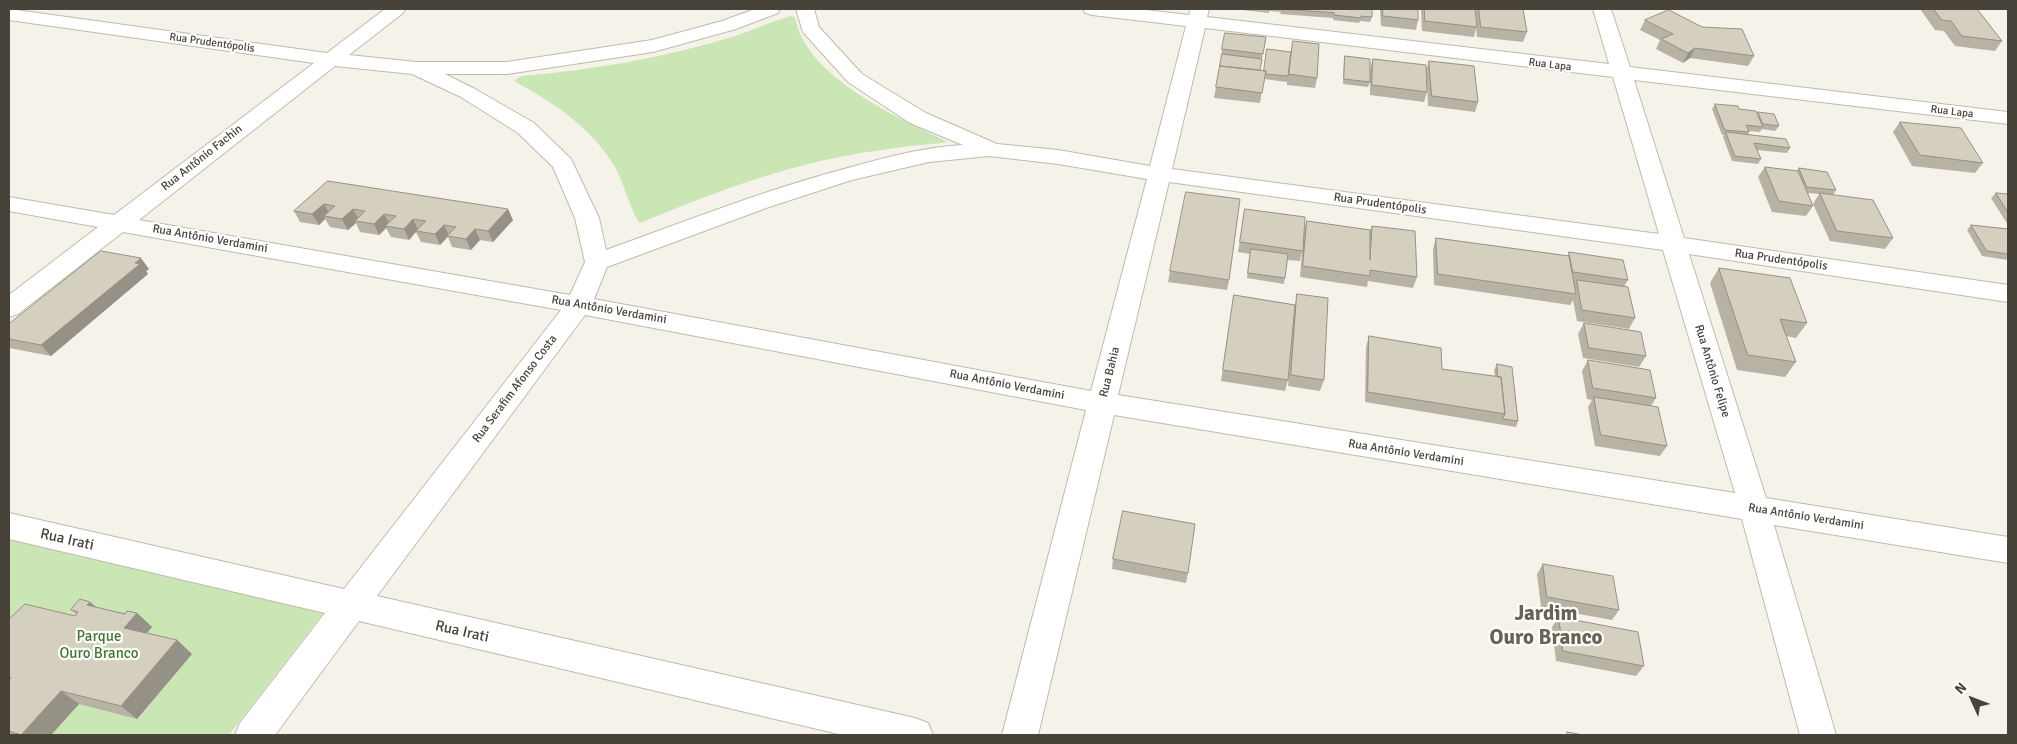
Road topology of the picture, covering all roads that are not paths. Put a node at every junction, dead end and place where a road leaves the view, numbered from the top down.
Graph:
1 (396, 9) edge
2 (771, 9) edge
3 (805, 9) edge
4 (1092, 9) edge
5 (1602, 9) edge
6 (9, 14) edge
7 (1199, 15) edge
8 (329, 59) junction
9 (416, 68) junction
10 (1622, 73) junction
11 (2008, 118) edge
12 (993, 150) junction
13 (1159, 174) junction
14 (9, 204) edge
15 (120, 223) junction
16 (1674, 244) junction
17 (597, 262) junction
18 (2008, 293) edge
19 (578, 304) junction
20 (9, 308) edge
21 (1102, 403) junction
22 (1754, 509) junction
23 (9, 526) edge
24 (2008, 550) edge
25 (351, 607) junction
26 (253, 735) edge
27 (915, 735) edge
28 (1020, 735) edge
29 (1818, 735) edge

1 - 8 street, Rua Antônio Fachin
2 - 9 street
3 - 12 street, Rua Prudentópolis
4 - 7 street, Rua Lapa
5 - 10 street, Rua Antônio Felipe
6 - 8 street, Rua Prudentópolis
7 - 10 street, Rua Lapa
7 - 13 street, Rua Bahia
8 - 9 street, Rua Prudentópolis
8 - 15 street, Rua Antônio Fachin
9 - 17 street
10 - 11 street, Rua Lapa
10 - 16 street, Rua Antônio Felipe
12 - 13 street, Rua Prudentópolis
12 - 17 street
13 - 16 street, Rua Prudentópolis
13 - 21 street, Rua Bahia
14 - 15 street, Rua Antônio Verdamini
15 - 19 street, Rua Antônio Verdamini
15 - 20 street, Rua Antônio Fachin
16 - 18 street, Rua Prudentópolis
16 - 22 street, Rua Antônio Felipe
17 - 19 street, Rua Serafim Afonso Costa
19 - 21 street, Rua Antônio Verdamini
19 - 25 street, Rua Serafim Afonso Costa
21 - 22 street, Rua Antônio Verdamini
21 - 28 street, Rua Bahia
22 - 24 street, Rua Antônio Verdamini
22 - 29 street, Rua Antônio Felipe
23 - 25 street, Rua Irati
25 - 26 street, Rua Serafim Afonso Costa
25 - 27 street, Rua Irati

